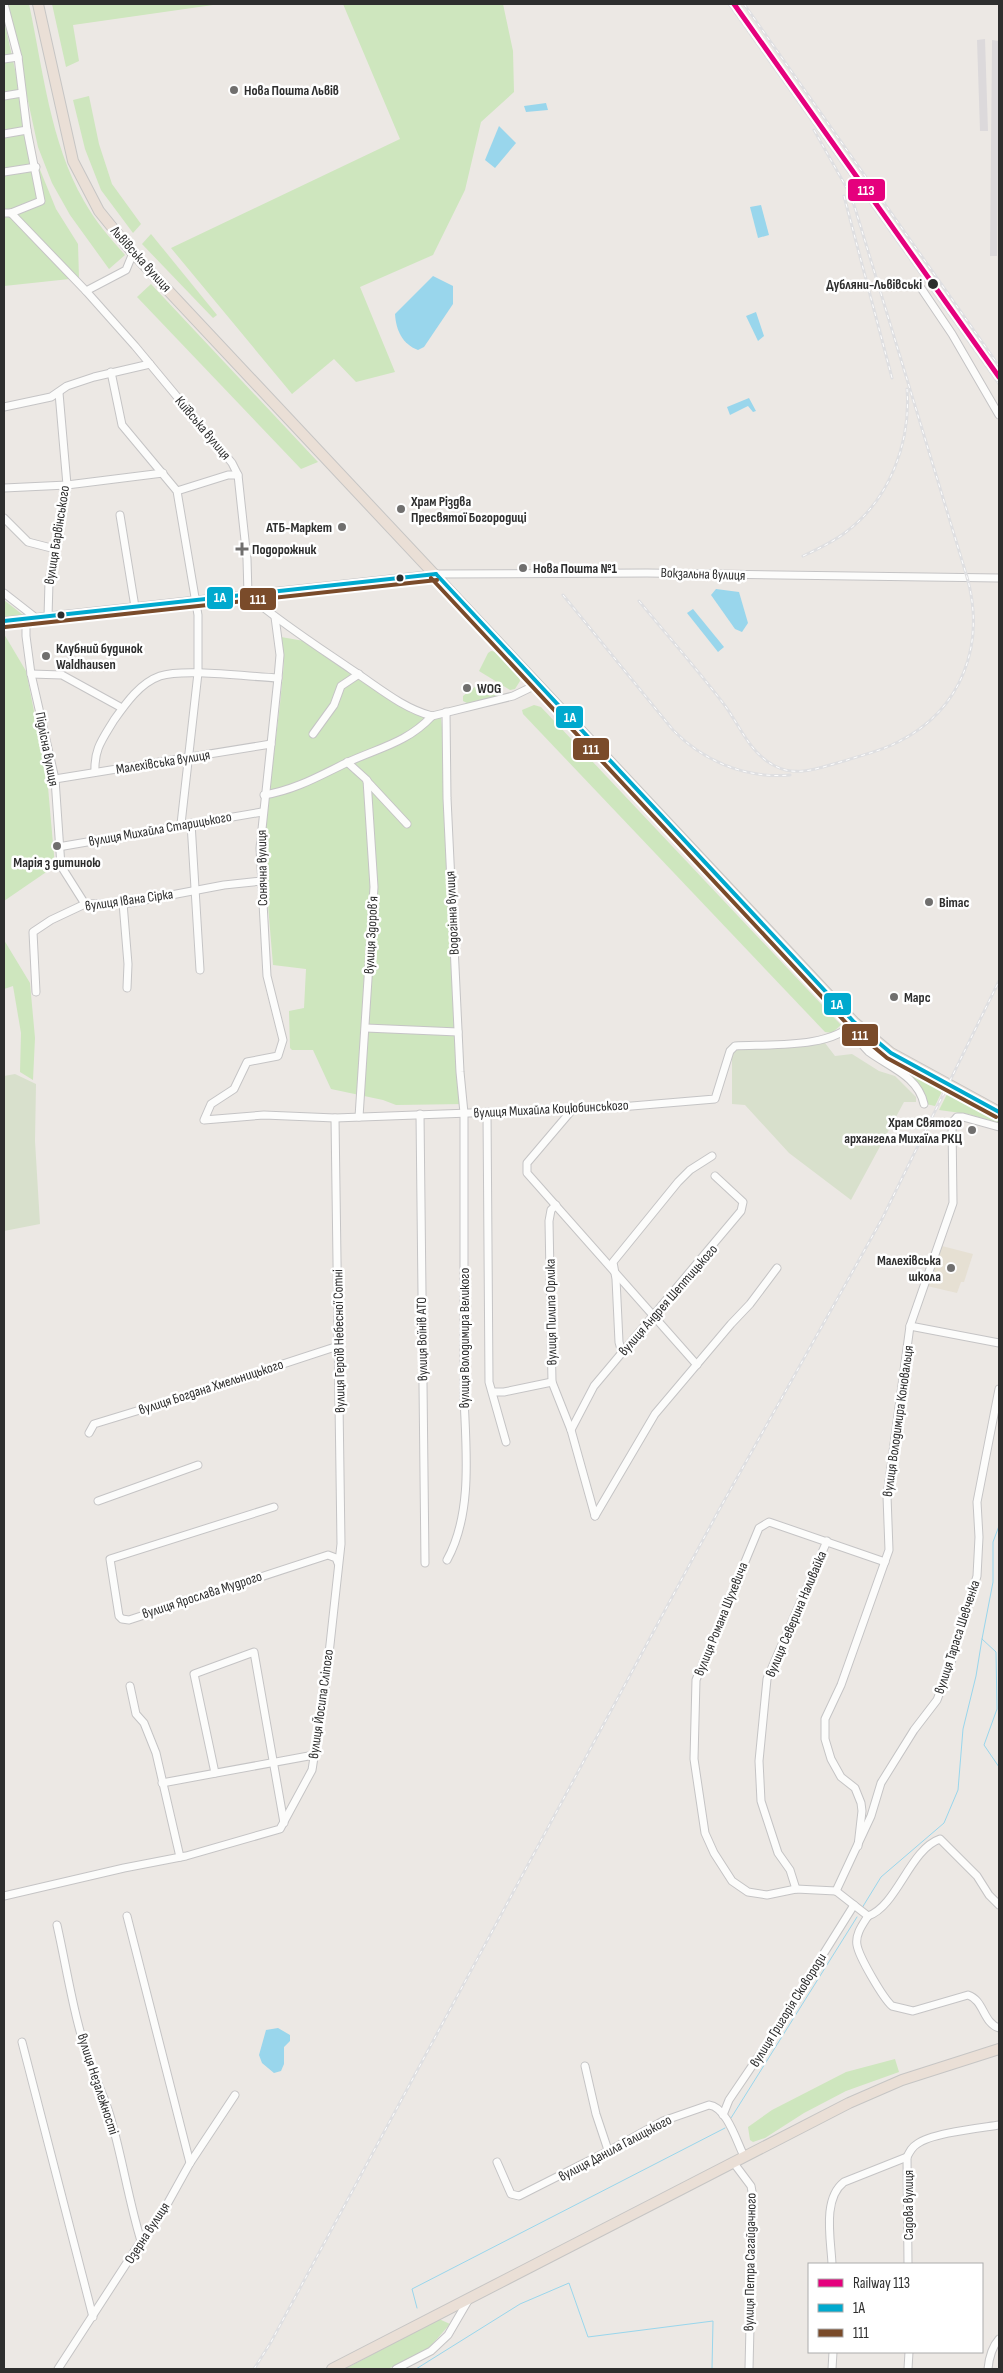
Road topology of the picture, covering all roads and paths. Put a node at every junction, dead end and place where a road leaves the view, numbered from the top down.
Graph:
1 (4, 4) edge
2 (38, 4) edge
3 (5, 15) edge
4 (18, 56) junction
5 (4, 58) edge
6 (22, 93) junction
7 (4, 96) edge
8 (27, 130) junction
9 (4, 134) edge
10 (36, 167) junction
11 (4, 172) edge
12 (8, 213) edge
13 (133, 253) junction
14 (921, 288) dead end
15 (86, 291) junction
16 (150, 364) junction
17 (111, 372) junction
18 (59, 393) junction
19 (4, 407) edge
20 (999, 415) edge
21 (163, 473) junction
22 (238, 475) junction
23 (67, 485) junction
24 (4, 488) edge
25 (177, 491) junction
26 (120, 515) dead end
27 (4, 518) edge
28 (54, 549) junction
29 (436, 574) junction
30 (999, 578) edge
31 (4, 593) edge
32 (248, 595) junction
33 (195, 600) junction
34 (135, 607) junction
35 (48, 617) junction
36 (36, 618) junction
37 (275, 618) junction
38 (26, 619) junction
39 (4, 621) edge
40 (198, 673) junction
41 (31, 674) junction
42 (359, 674) junction
43 (278, 678) junction
44 (538, 684) junction
45 (122, 708) junction
46 (446, 712) junction
47 (432, 716) junction
48 (313, 734) dead end
49 (271, 744) junction
50 (189, 759) junction
51 (347, 762) junction
52 (95, 772) junction
53 (55, 778) junction
54 (367, 780) junction
55 (264, 795) junction
56 (262, 812) junction
57 (191, 823) junction
58 (181, 824) junction
59 (407, 824) dead end
60 (58, 847) junction
61 (262, 881) junction
62 (196, 890) junction
63 (123, 903) junction
64 (85, 904) junction
65 (200, 970) dead end
66 (127, 988) dead end
67 (36, 992) dead end
68 (851, 1025) junction
69 (366, 1028) junction
70 (458, 1032) junction
71 (924, 1104) dead end
72 (572, 1110) junction
73 (487, 1112) junction
74 (999, 1112) edge
75 (464, 1113) junction
76 (420, 1114) junction
77 (359, 1117) junction
78 (335, 1118) junction
79 (204, 1120) joint
80 (999, 1127) edge
81 (712, 1156) dead end
82 (715, 1176) dead end
83 (556, 1205) junction
84 (777, 1268) dead end
85 (614, 1270) junction
86 (654, 1315) junction
87 (910, 1326) junction
88 (999, 1343) edge
89 (338, 1346) junction
90 (622, 1353) junction
91 (696, 1365) junction
92 (552, 1382) junction
93 (999, 1389) edge
94 (493, 1392) junction
95 (571, 1430) junction
96 (89, 1433) dead end
97 (506, 1442) dead end
98 (198, 1464) dead end
99 (98, 1501) dead end
100 (274, 1507) dead end
101 (827, 1541) junction
102 (447, 1560) dead end
103 (886, 1562) junction
104 (338, 1563) junction
105 (425, 1563) dead end
106 (130, 1686) dead end
107 (314, 1755) junction
108 (275, 1762) junction
109 (215, 1773) junction
110 (162, 1783) junction
111 (284, 1823) junction
112 (858, 1846) junction
113 (183, 1857) junction
114 (796, 1890) junction
115 (836, 1891) junction
116 (4, 1896) edge
117 (999, 1904) edge
118 (854, 1905) junction
119 (127, 1916) dead end
120 (868, 1916) junction
121 (57, 1926) dead end
122 (999, 2028) edge
123 (22, 2042) dead end
124 (999, 2048) edge
125 (585, 2066) dead end
126 (235, 2095) dead end
127 (723, 2115) junction
128 (999, 2125) edge
129 (608, 2150) junction
130 (744, 2156) junction
131 (908, 2156) junction
132 (497, 2162) dead end
133 (733, 2162) junction
134 (190, 2164) junction
135 (140, 2241) junction
136 (832, 2263) edge
137 (908, 2263) edge
138 (469, 2298) junction
139 (93, 2316) junction
140 (999, 2339) edge
141 (833, 2353) edge
142 (909, 2353) edge
143 (58, 2369) edge
144 (332, 2369) edge
145 (396, 2369) edge
146 (749, 2369) edge
147 (832, 2369) edge
148 (908, 2369) edge
149 (988, 2369) edge

1 - 3 street, Київська вулиця
2 - 13 highway, Львівська вулиця
3 - 4 street, Київська вулиця
4 - 5 street
4 - 6 street, Київська вулиця
6 - 7 street
6 - 8 street, Київська вулиця
8 - 9 street
8 - 10 street, Київська вулиця
10 - 11 street
10 - 12 street, Київська вулиця
12 - 15 street, Київська вулиця
13 - 15 street
13 - 29 highway, Львівська вулиця
14 - 20 street
15 - 16 street, Київська вулиця
16 - 17 street
16 - 22 street, Київська вулиця
17 - 18 street
17 - 21 street
18 - 19 street
18 - 23 street, вулиця Барвінського
21 - 23 street
21 - 25 street
22 - 25 street
22 - 32 street, Київська вулиця
23 - 24 street
23 - 28 street, вулиця Барвінського
25 - 33 street
26 - 34 street
27 - 28 street
28 - 35 street, вулиця Барвінського
29 - 30 street, Вокзальна вулиця
29 - 32 street
29 - 44 highway, Львівська вулиця
31 - 36 street
32 - 33 street
32 - 37 street
33 - 34 street
33 - 40 street
34 - 35 street
35 - 36 street
36 - 38 street
37 - 42 street
37 - 43 street, Сонячна вулиця
38 - 39 street
38 - 41 street, Підлісна вулиця
40 - 43 street
40 - 45 street
40 - 50 street
41 - 45 street
41 - 53 street, Підлісна вулиця
42 - 47 street
42 - 48 street
43 - 49 street, Сонячна вулиця
44 - 46 street
44 - 68 highway, Львівська вулиця
45 - 52 street
46 - 47 street
46 - 70 street, Водогінна вулиця
47 - 51 street
49 - 50 street, Малехівська вулиця
49 - 55 street, Сонячна вулиця
50 - 52 street, Малехівська вулиця
50 - 58 street
51 - 54 street
51 - 55 street
52 - 53 street, Малехівська вулиця
53 - 60 street, Підлісна вулиця
54 - 59 street
54 - 69 street, вулиця Здоровʼя
55 - 56 street, Сонячна вулиця
56 - 57 street, вулиця Михайла Старицького
56 - 61 street, Сонячна вулиця
57 - 58 street, вулиця Михайла Старицького
57 - 62 street
58 - 60 street, вулиця Михайла Старицького
60 - 64 street, Підлісна вулиця
61 - 62 street, вулиця Івана Сірка
61 - 79 street, Сонячна вулиця
62 - 63 street, вулиця Івана Сірка
62 - 65 street
63 - 64 street, вулиця Івана Сірка
63 - 66 street
64 - 67 street, вулиця Івана Сірка
68 - 71 street
68 - 72 street, вулиця Михайла Коцюбинського
68 - 74 highway
69 - 70 street
69 - 77 street, вулиця Здоровʼя
70 - 75 street, Водогінна вулиця
72 - 73 street, вулиця Михайла Коцюбинського
72 - 83 street
73 - 75 street, вулиця Михайла Коцюбинського
73 - 94 street, вулиця Володимира Великого
75 - 76 street, вулиця Михайла Коцюбинського
75 - 102 street, вулиця Володимира Великого
76 - 77 street, вулиця Михайла Коцюбинського
76 - 105 street, вулиця Воїнів АТО
77 - 78 street, вулиця Михайла Коцюбинського
78 - 79 street, вулиця Михайла Коцюбинського
78 - 89 street, вулиця Героїв Небесної Сотні
80 - 87 street, вулиця Володимира Коновальця
81 - 85 street
82 - 86 street, вулиця Андрея Шептицького
83 - 85 street
83 - 92 street, вулиця Пилипа Орлика
84 - 91 street
85 - 86 street
85 - 90 street
86 - 90 street, вулиця Андрея Шептицького
86 - 91 street
87 - 88 street
87 - 103 street, вулиця Володимира Коновальця
89 - 96 street, вулиця Богдана Хмельницького
89 - 104 street, вулиця Героїв Небесної Сотні
90 - 95 street, вулиця Андрея Шептицького
91 - 95 street
92 - 94 street, вулиця Пилипа Орлика
92 - 95 street
93 - 112 street, вулиця Тараса Шевченка
94 - 97 street
98 - 99 street
100 - 104 street, вулиця Ярослава Мудрого
101 - 103 street, вулиця Романа Шухевича
101 - 114 street, вулиця Северина Наливайка
101 - 114 street, вулиця Романа Шухевича
103 - 112 street, вулиця Володимира Коновальця
104 - 107 street, вулиця Йосипа Сліпого
106 - 110 street
107 - 108 street
107 - 111 street, вулиця Йосипа Сліпого
108 - 109 street
108 - 109 street
108 - 111 street
109 - 110 street
110 - 113 street
111 - 113 street
112 - 115 street, вулиця Тараса Шевченка
113 - 116 street
114 - 115 street, вулиця Романа Шухевича
115 - 118 street
117 - 120 street
118 - 120 street
118 - 127 street, вулиця Григорія Сковороди
119 - 134 street
120 - 122 street
121 - 135 street, вулиця Незалежності
123 - 139 street
124 - 130 highway
125 - 129 street
126 - 134 street, Озерна вулиця
127 - 129 street, вулиця Данила Галицького
127 - 130 street
128 - 131 street, Садова вулиця
129 - 132 street, вулиця Данила Галицького
130 - 133 highway
131 - 136 street
131 - 137 street, Садова вулиця
133 - 138 highway
133 - 146 street, вулиця Петра Сагайдачного
134 - 135 street, Озерна вулиця
135 - 139 street, Озерна вулиця
138 - 144 highway
138 - 145 street
139 - 143 street, Озерна вулиця
140 - 149 street
141 - 147 street
142 - 148 street

